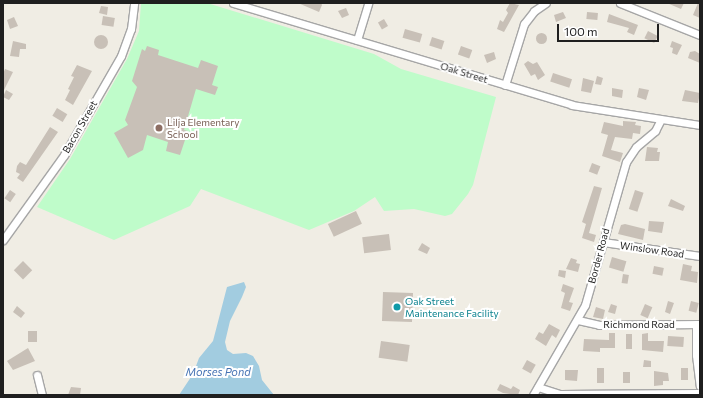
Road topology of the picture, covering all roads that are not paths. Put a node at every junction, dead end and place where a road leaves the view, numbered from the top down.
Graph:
1 (134, 3) edge
2 (233, 3) edge
3 (368, 3) edge
4 (546, 3) edge
5 (620, 3) edge
6 (700, 35) edge
7 (357, 40) junction
8 (505, 85) junction
9 (661, 119) junction
10 (700, 125) edge
11 (3, 240) edge
12 (603, 242) junction
13 (700, 256) edge
14 (578, 320) junction
15 (698, 324) edge
16 (37, 375) dead end
17 (700, 386) edge
18 (538, 387) junction
19 (700, 393) edge
20 (42, 395) edge
21 (533, 395) edge

1 - 11 street, Bacon Street
2 - 7 street, Oak Street
3 - 7 street
4 - 8 street
5 - 6 street
7 - 8 street, Oak Street
8 - 9 street, Oak Street
9 - 10 street, Oak Street
9 - 12 street, Border Road
12 - 13 street, Winslow Road
12 - 14 street, Border Road
14 - 15 street, Richmond Road
14 - 18 street, Border Road
15 - 17 street
16 - 20 street
18 - 19 street
18 - 21 street, Border Road

